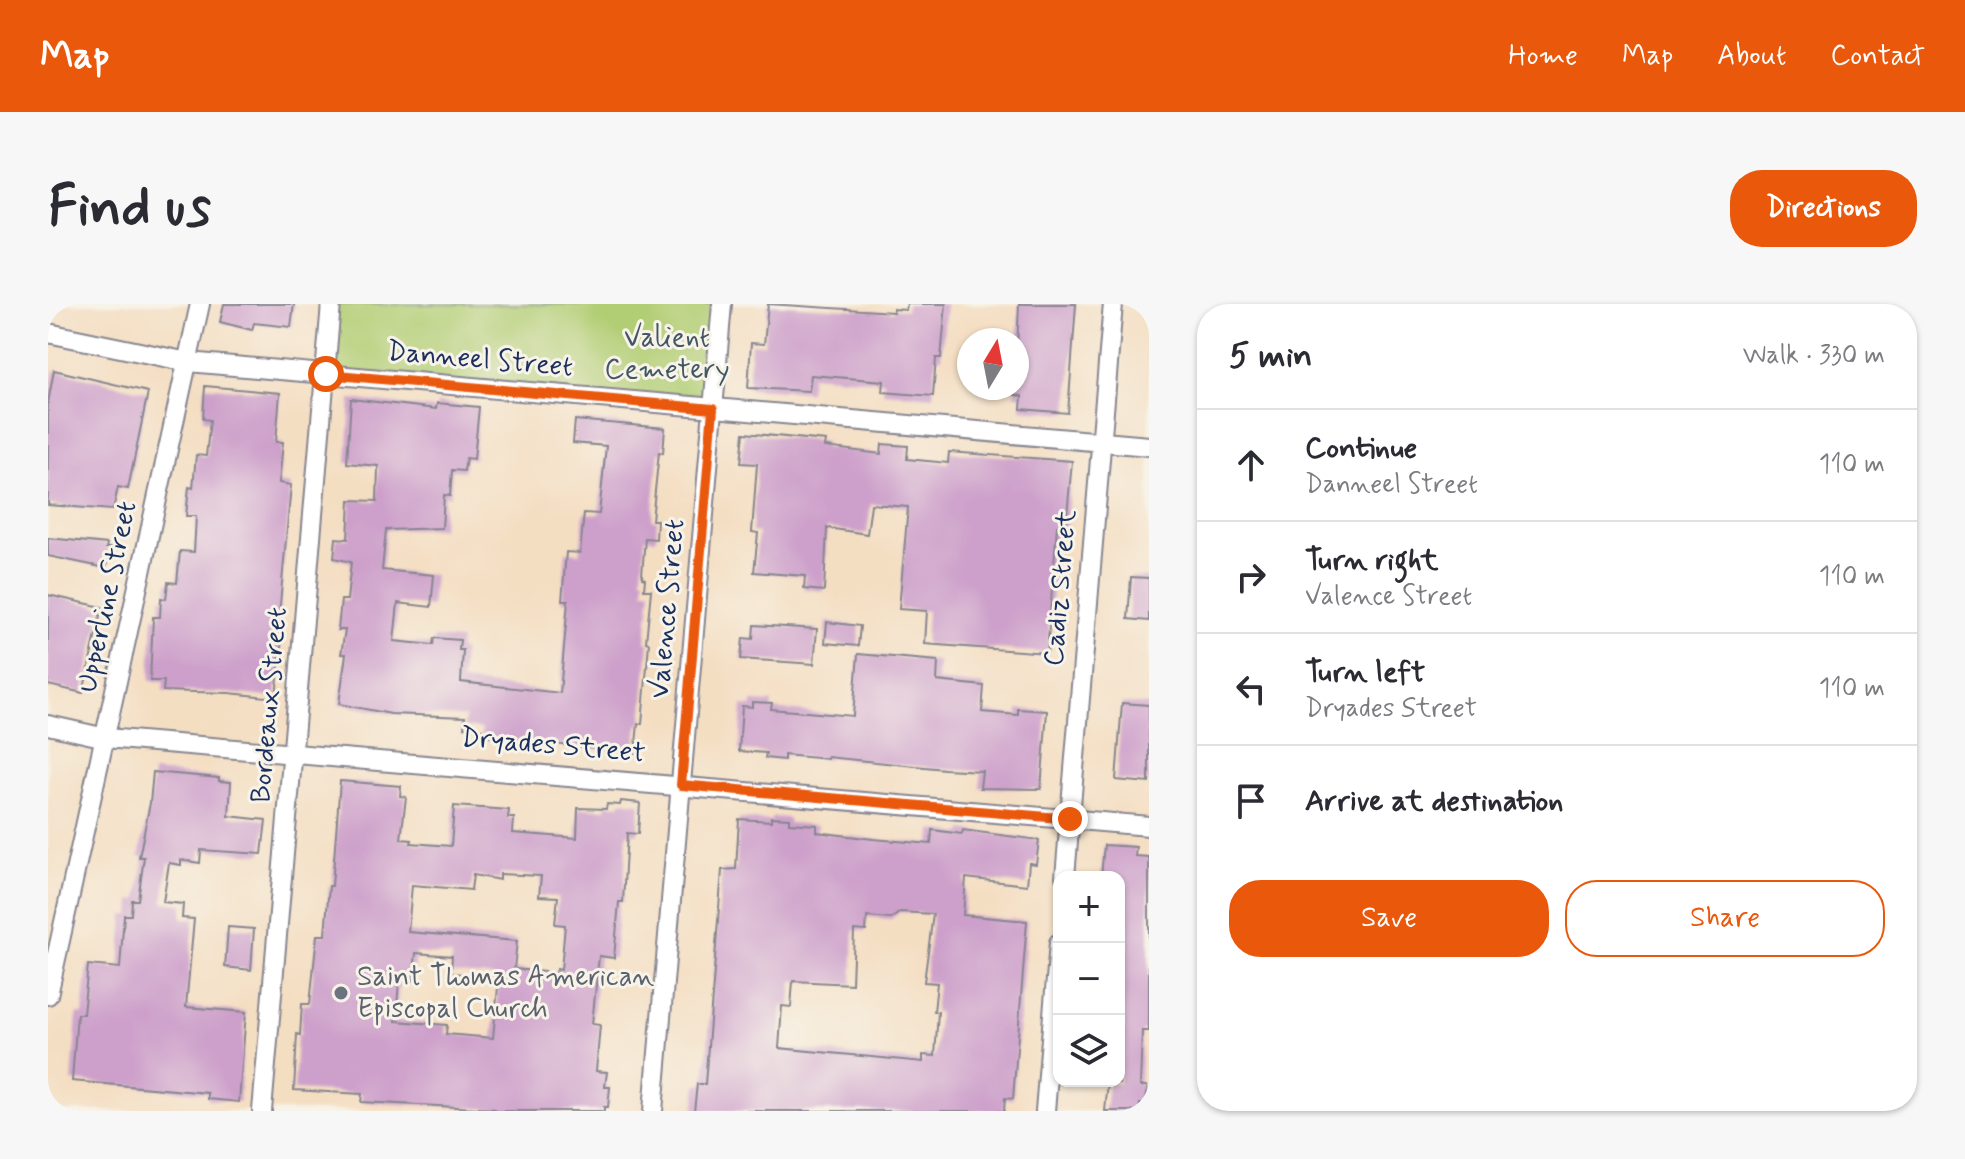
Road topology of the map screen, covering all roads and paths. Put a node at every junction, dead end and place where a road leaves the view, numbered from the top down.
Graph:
1 (200, 304) edge
2 (331, 304) edge
3 (722, 304) edge
4 (1113, 304) edge
5 (48, 333) edge
6 (188, 362) junction
7 (326, 374) junction
8 (713, 409) junction
9 (1102, 442) junction
10 (1149, 446) edge
11 (48, 725) edge
12 (106, 738) junction
13 (294, 752) junction
14 (681, 785) junction
15 (1070, 819) junction
16 (1149, 826) edge
17 (1066, 871) edge
18 (48, 995) edge
19 (1053, 1015) edge
20 (262, 1111) edge
21 (653, 1111) edge
22 (1045, 1111) edge

1 - 6 street, Upperline Street
2 - 7 street, Bordeaux Street
3 - 8 street, Valence Street
4 - 9 street, Cadiz Street
5 - 6 street, Danneel Street
6 - 7 street, Danneel Street
6 - 12 street, Upperline Street
7 - 8 street, Danneel Street
7 - 13 street, Bordeaux Street
8 - 9 street, Danneel Street
8 - 14 street, Valence Street
9 - 10 street, Danneel Street
9 - 15 street, Cadiz Street
11 - 12 street, Dryades Street
12 - 13 street, Dryades Street
12 - 18 street, Upperline Street
13 - 14 street, Dryades Street
13 - 20 street, Bordeaux Street
14 - 15 street, Dryades Street
14 - 21 street, Valence Street
15 - 16 street, Dryades Street
15 - 17 street, Cadiz Street
19 - 22 street

